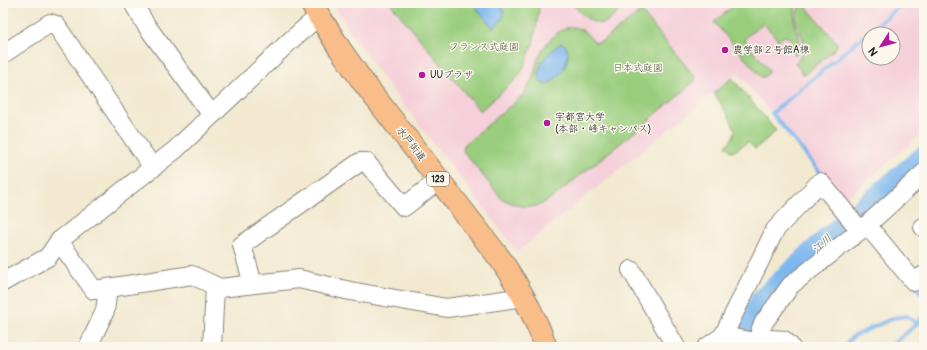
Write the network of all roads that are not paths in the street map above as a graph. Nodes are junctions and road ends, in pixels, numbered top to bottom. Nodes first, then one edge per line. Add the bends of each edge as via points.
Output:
1 (133, 3) edge
2 (315, 10) edge
3 (3, 54) edge
4 (212, 115) junction
5 (153, 168) junction
6 (924, 173) edge
7 (439, 180) junction
8 (863, 228) junction
9 (58, 241) junction
10 (631, 270) dead end
11 (924, 274) edge
12 (4, 279) edge
13 (253, 284) junction
14 (215, 286) junction
15 (108, 288) junction
16 (524, 297) junction
17 (723, 336) junction
18 (760, 345) edge
19 (88, 347) edge
20 (212, 347) edge
21 (546, 347) edge
22 (676, 347) edge
23 (707, 347) edge
24 (791, 347) edge

1 - 4 street via 146,25
2 - 4 street via 291,40
2 - 7 highway, 水戸街道 / 123 via 363,82
3 - 5 street via 50,23 56,25
4 - 5 street
5 - 9 street
6 - 8 street
7 - 13 street via 404,207 366,162 360,162 242,245
7 - 16 highway, 水戸街道 / 123 via 501,260
8 - 11 street via 914,282
8 - 17 street via 841,208 820,182 775,230
8 - 18 street via 791,285 764,322 760,331
9 - 12 street via 48,257
9 - 15 street via 94,290
10 - 22 street
13 - 14 street via 220,288
13 - 16 street via 299,279 447,308
14 - 15 street via 192,275
14 - 20 street
15 - 19 street via 105,311
16 - 21 highway, 水戸街道 / 123
17 - 18 street
17 - 23 street
18 - 24 street via 771,339 784,340

